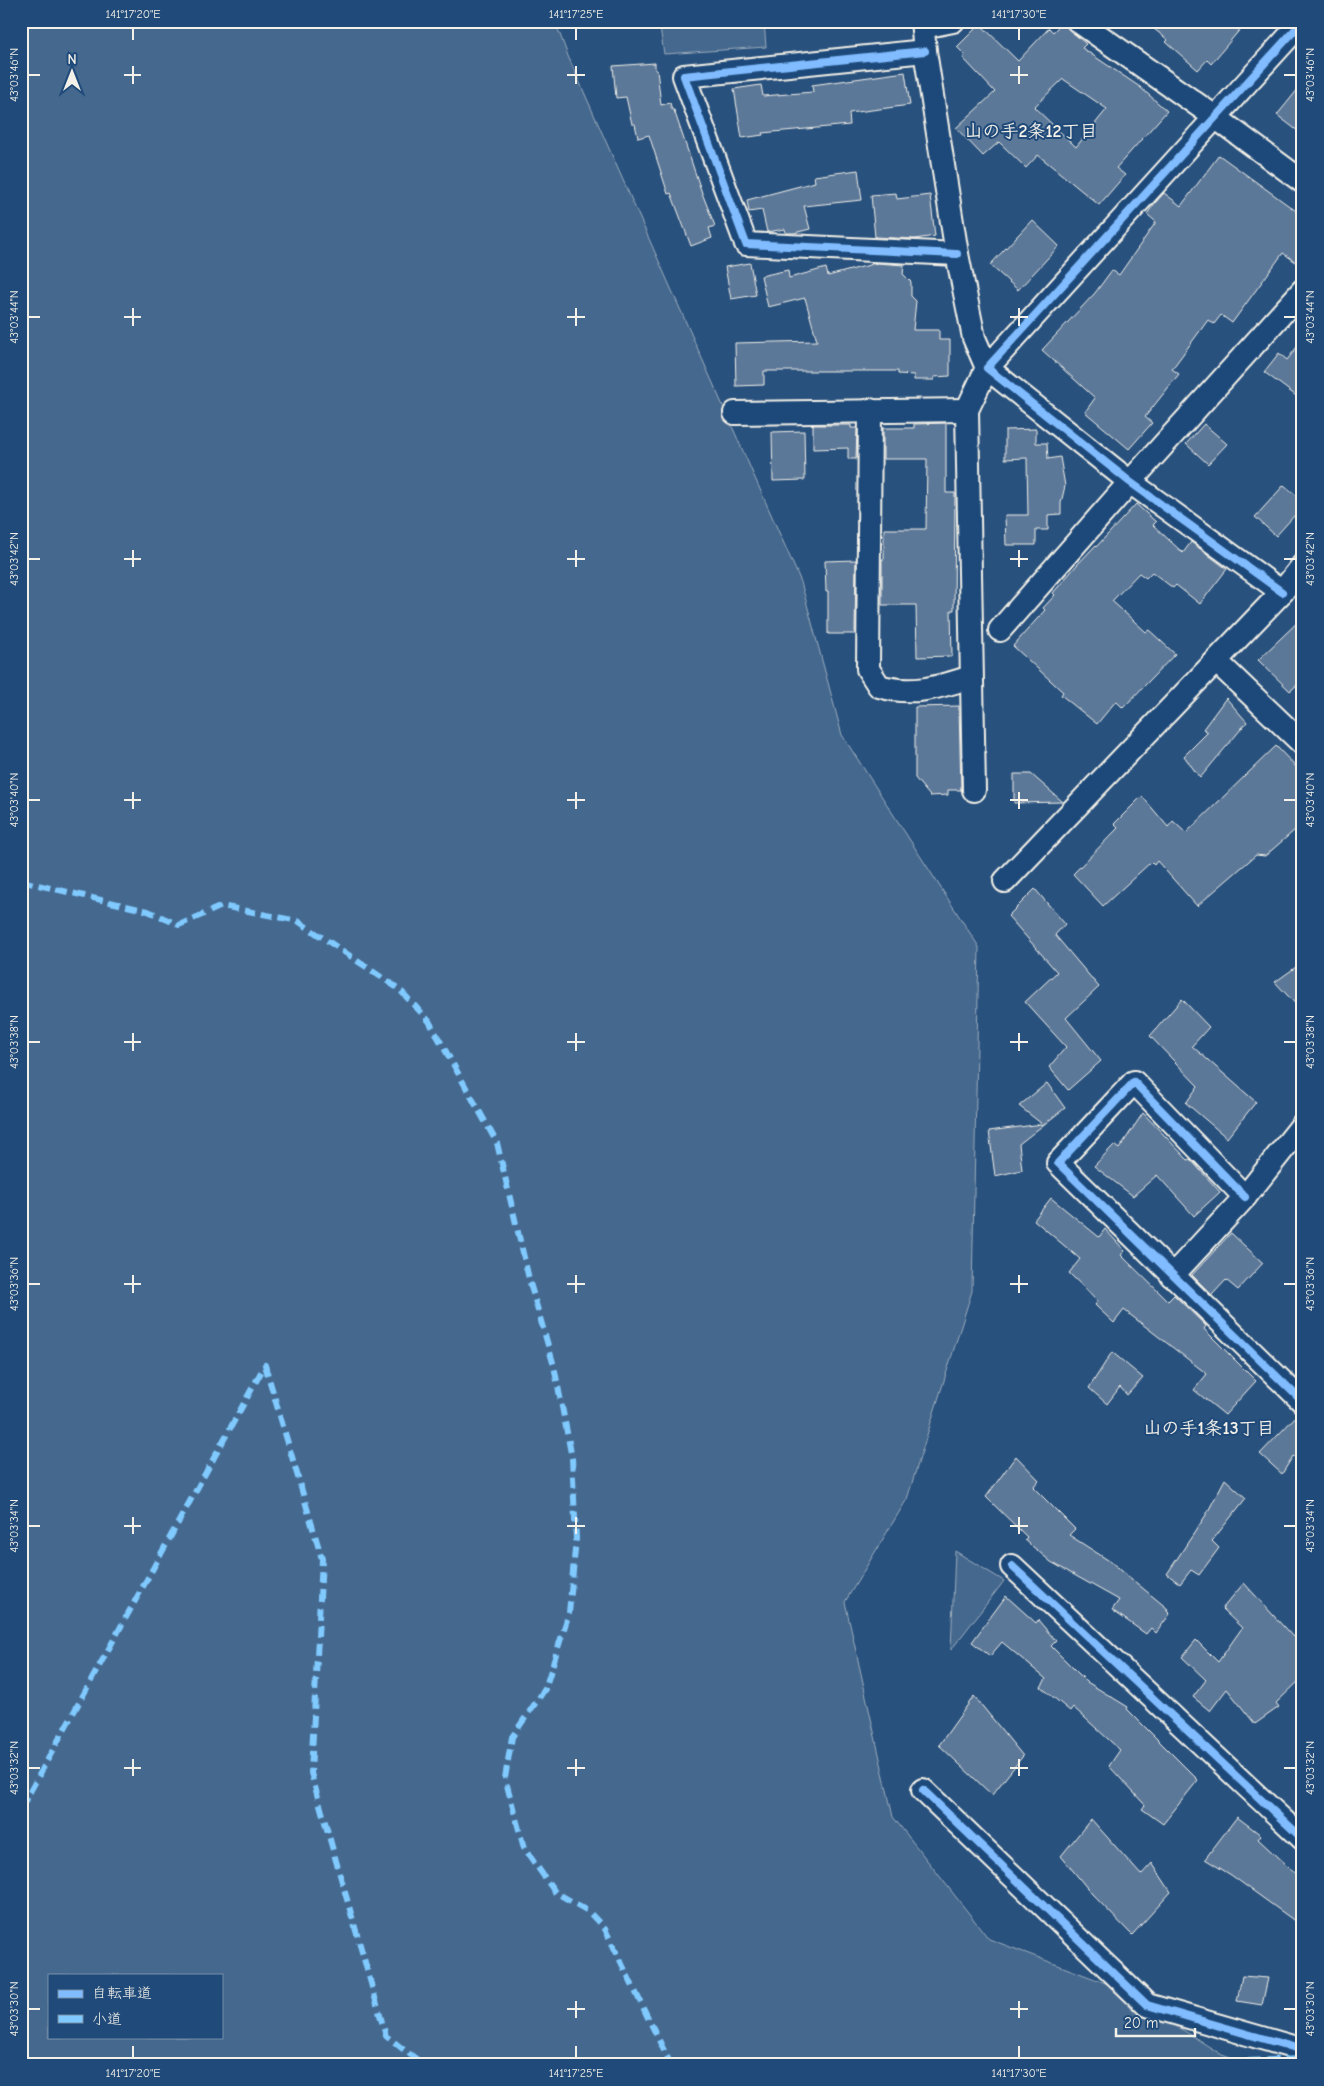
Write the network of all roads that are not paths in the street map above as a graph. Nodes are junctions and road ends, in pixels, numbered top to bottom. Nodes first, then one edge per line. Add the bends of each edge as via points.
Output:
1 (953, 21) edge
2 (1078, 21) edge
3 (1303, 21) edge
4 (923, 24) edge
5 (925, 51) junction
6 (1215, 117) junction
7 (1303, 182) edge
8 (957, 254) junction
9 (1303, 290) edge
10 (987, 368) junction
11 (870, 410) junction
12 (967, 410) junction
13 (735, 413) dead end
14 (1130, 482) junction
15 (1303, 565) edge
16 (1282, 592) junction
17 (1000, 630) dead end
18 (1216, 661) junction
19 (971, 677) junction
20 (1303, 744) edge
21 (974, 790) dead end
22 (1005, 881) dead end
23 (1303, 1124) edge
24 (1245, 1197) junction
25 (1172, 1276) junction
26 (1303, 1402) edge
27 (1012, 1566) dead end
28 (923, 1790) dead end
29 (1303, 1839) edge
30 (1303, 2050) edge

1 - 4 street
2 - 6 street
3 - 6 street
4 - 5 street
5 - 8 street
5 - 8 street via 684,76 746,244
6 - 7 street
6 - 10 street
8 - 10 street via 974,338
9 - 14 street
10 - 12 street
10 - 14 street
11 - 12 street
11 - 13 street
11 - 19 street via 868,668 879,686 897,692 934,689
12 - 19 street
14 - 16 street
14 - 17 street
15 - 16 street
16 - 18 street
18 - 20 street
18 - 22 street
19 - 21 street
23 - 24 street
24 - 25 street
24 - 25 street via 1134,1082 1058,1163
25 - 26 street
27 - 29 street
28 - 30 street via 1147,2005

